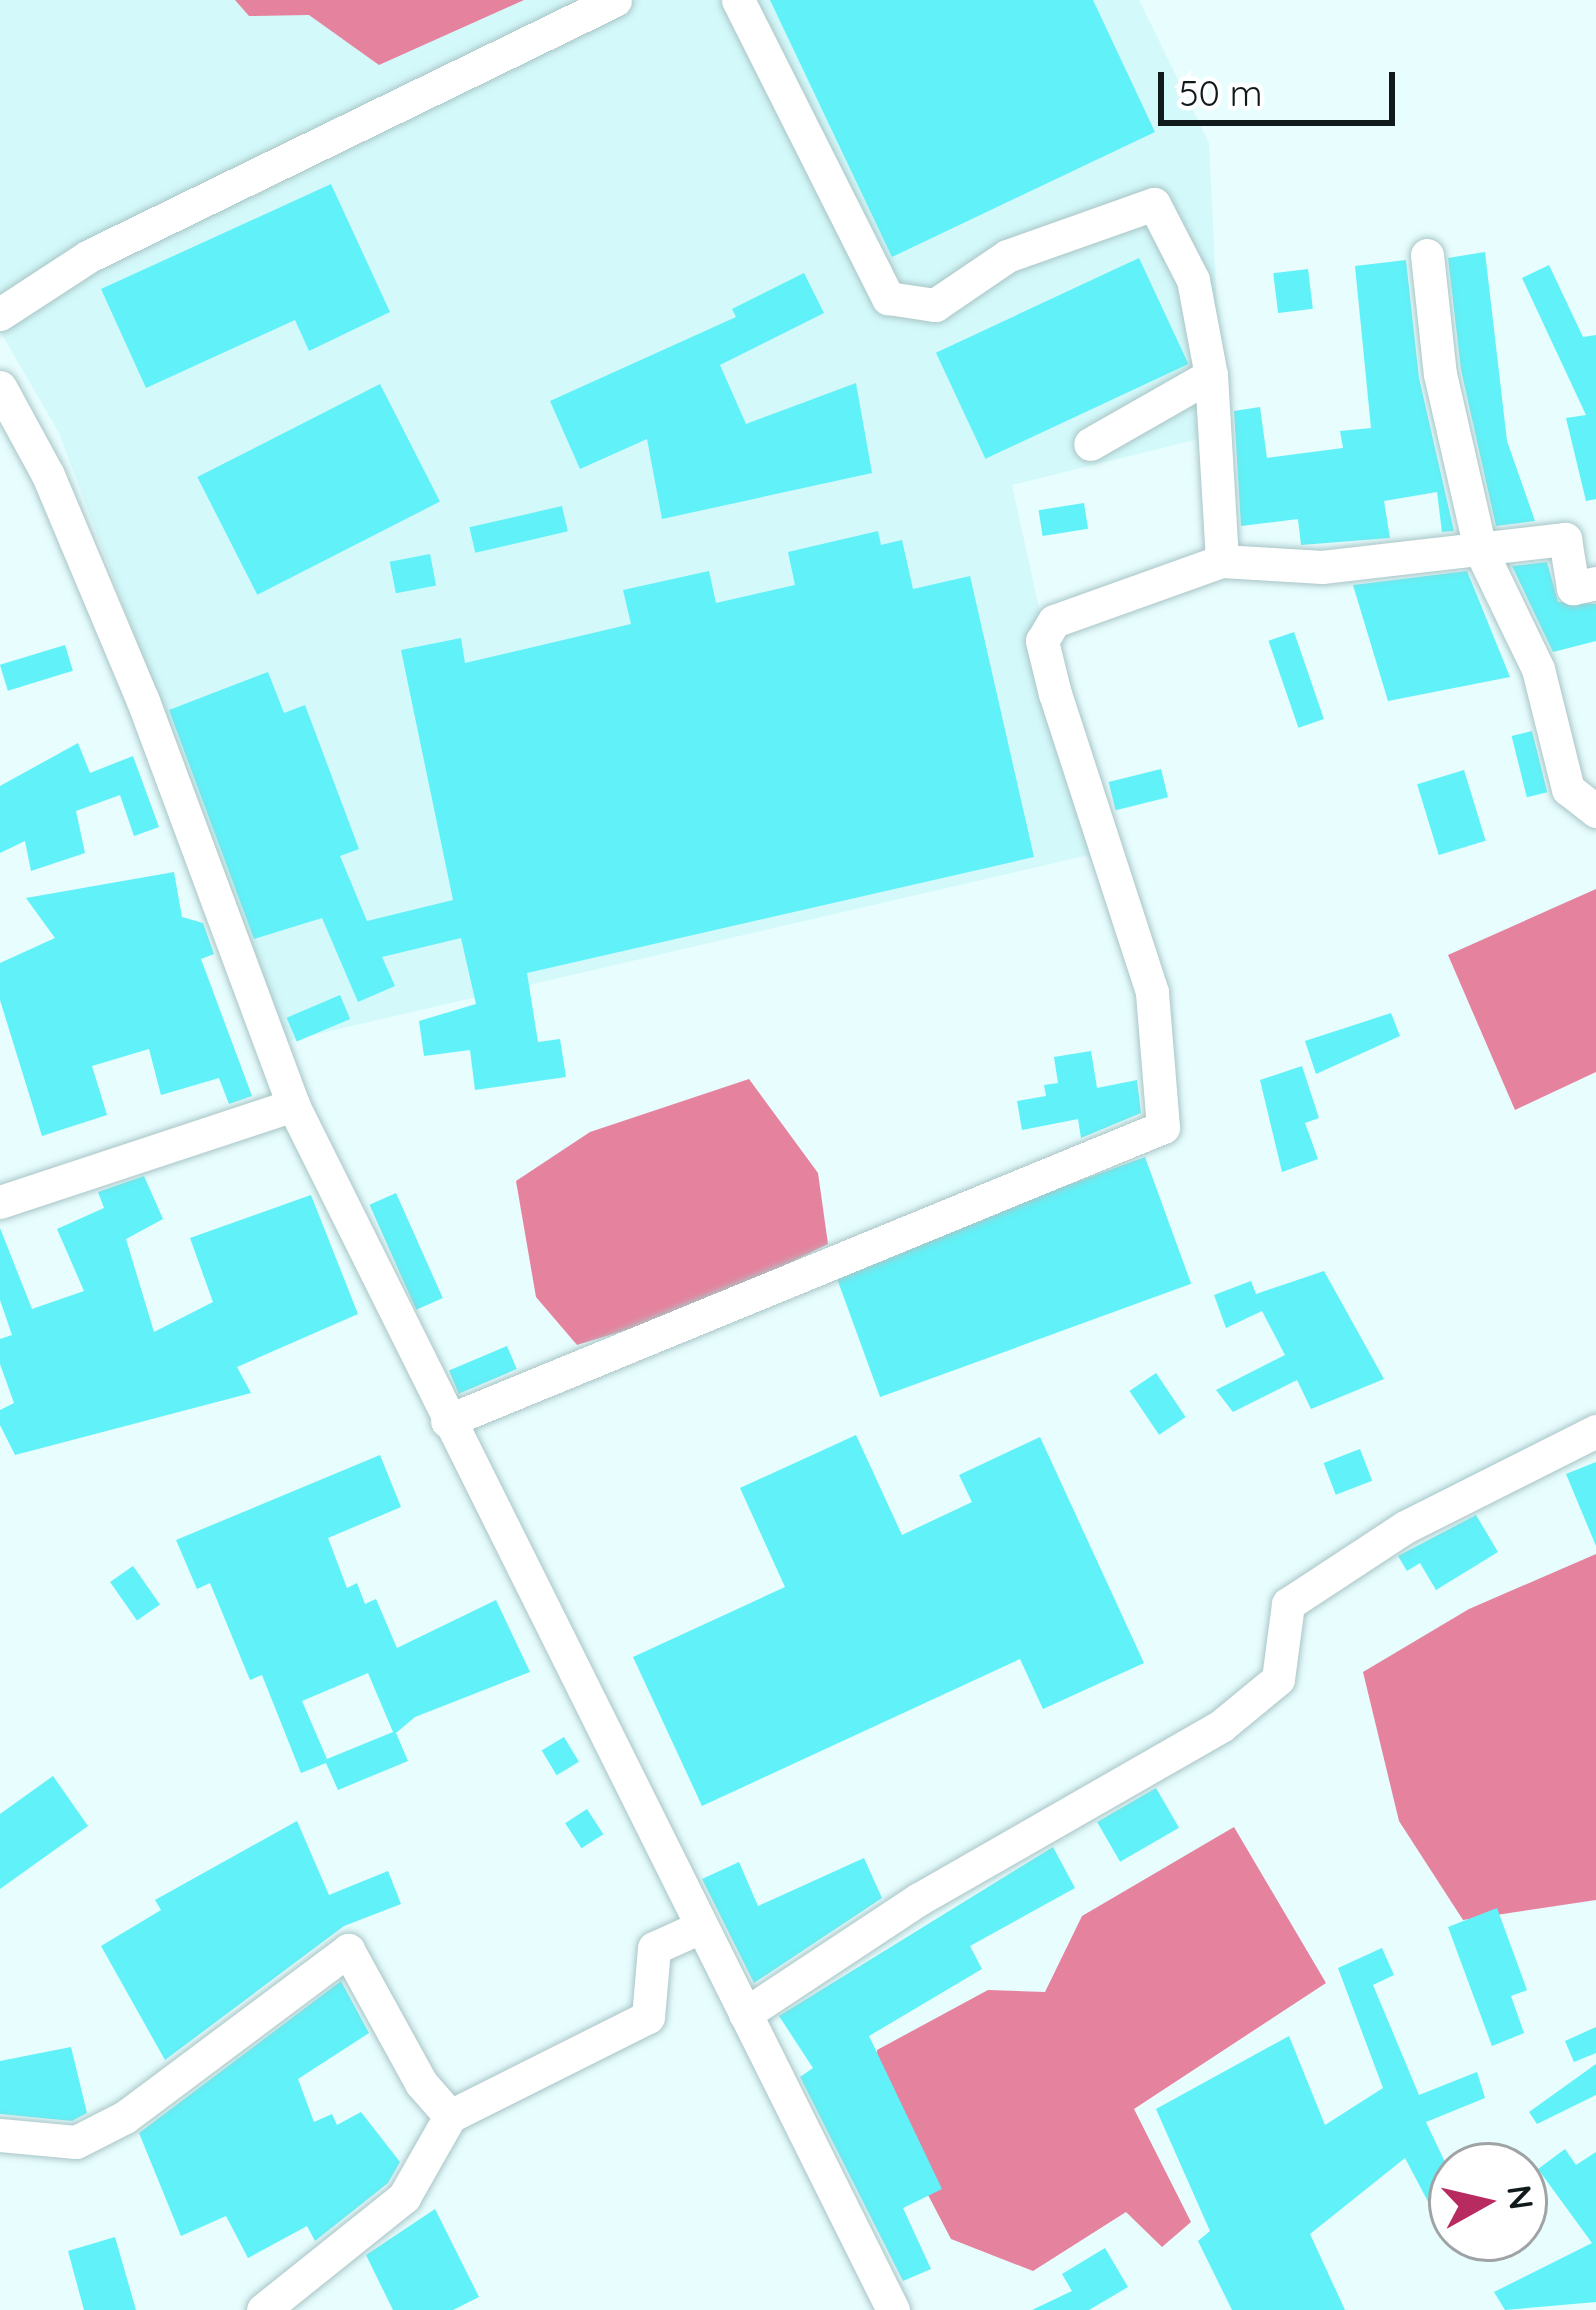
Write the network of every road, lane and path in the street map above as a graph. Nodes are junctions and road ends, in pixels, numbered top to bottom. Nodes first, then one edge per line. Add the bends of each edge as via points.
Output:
1 (615, 0) edge
2 (738, 0) edge
3 (1427, 255) dead end
4 (0, 314) edge
5 (1210, 375) junction
6 (0, 387) edge
7 (1090, 444) dead end
8 (1480, 549) junction
9 (1222, 561) junction
10 (1596, 583) edge
11 (1596, 811) edge
12 (293, 1105) junction
13 (0, 1202) edge
14 (447, 1421) junction
15 (1596, 1431) edge
16 (698, 1928) junction
17 (745, 2014) junction
18 (450, 2116) junction
19 (0, 2135) edge
20 (263, 2310) edge
21 (893, 2310) edge

1 - 4 street via 88,256
2 - 5 street via 888,298 935,305 1006,256 1154,204 1193,280
3 - 8 street via 1440,374
5 - 7 street
5 - 9 street
6 - 12 street via 48,475 143,701
8 - 9 street via 1322,567
8 - 10 street via 1565,538 1573,588
8 - 11 street via 1538,669 1568,789
9 - 14 street via 1089,605 1054,621 1042,641 1102,860 1152,992 1163,1127
12 - 13 street
12 - 14 street
14 - 16 street
15 - 17 street via 1406,1527 1288,1604 1278,1679 1221,1726 919,1899
16 - 17 street
16 - 18 street via 654,1948 648,2017
17 - 21 street
18 - 19 street via 421,2083 348,1951 124,2117 76,2142
18 - 20 street via 404,2197

